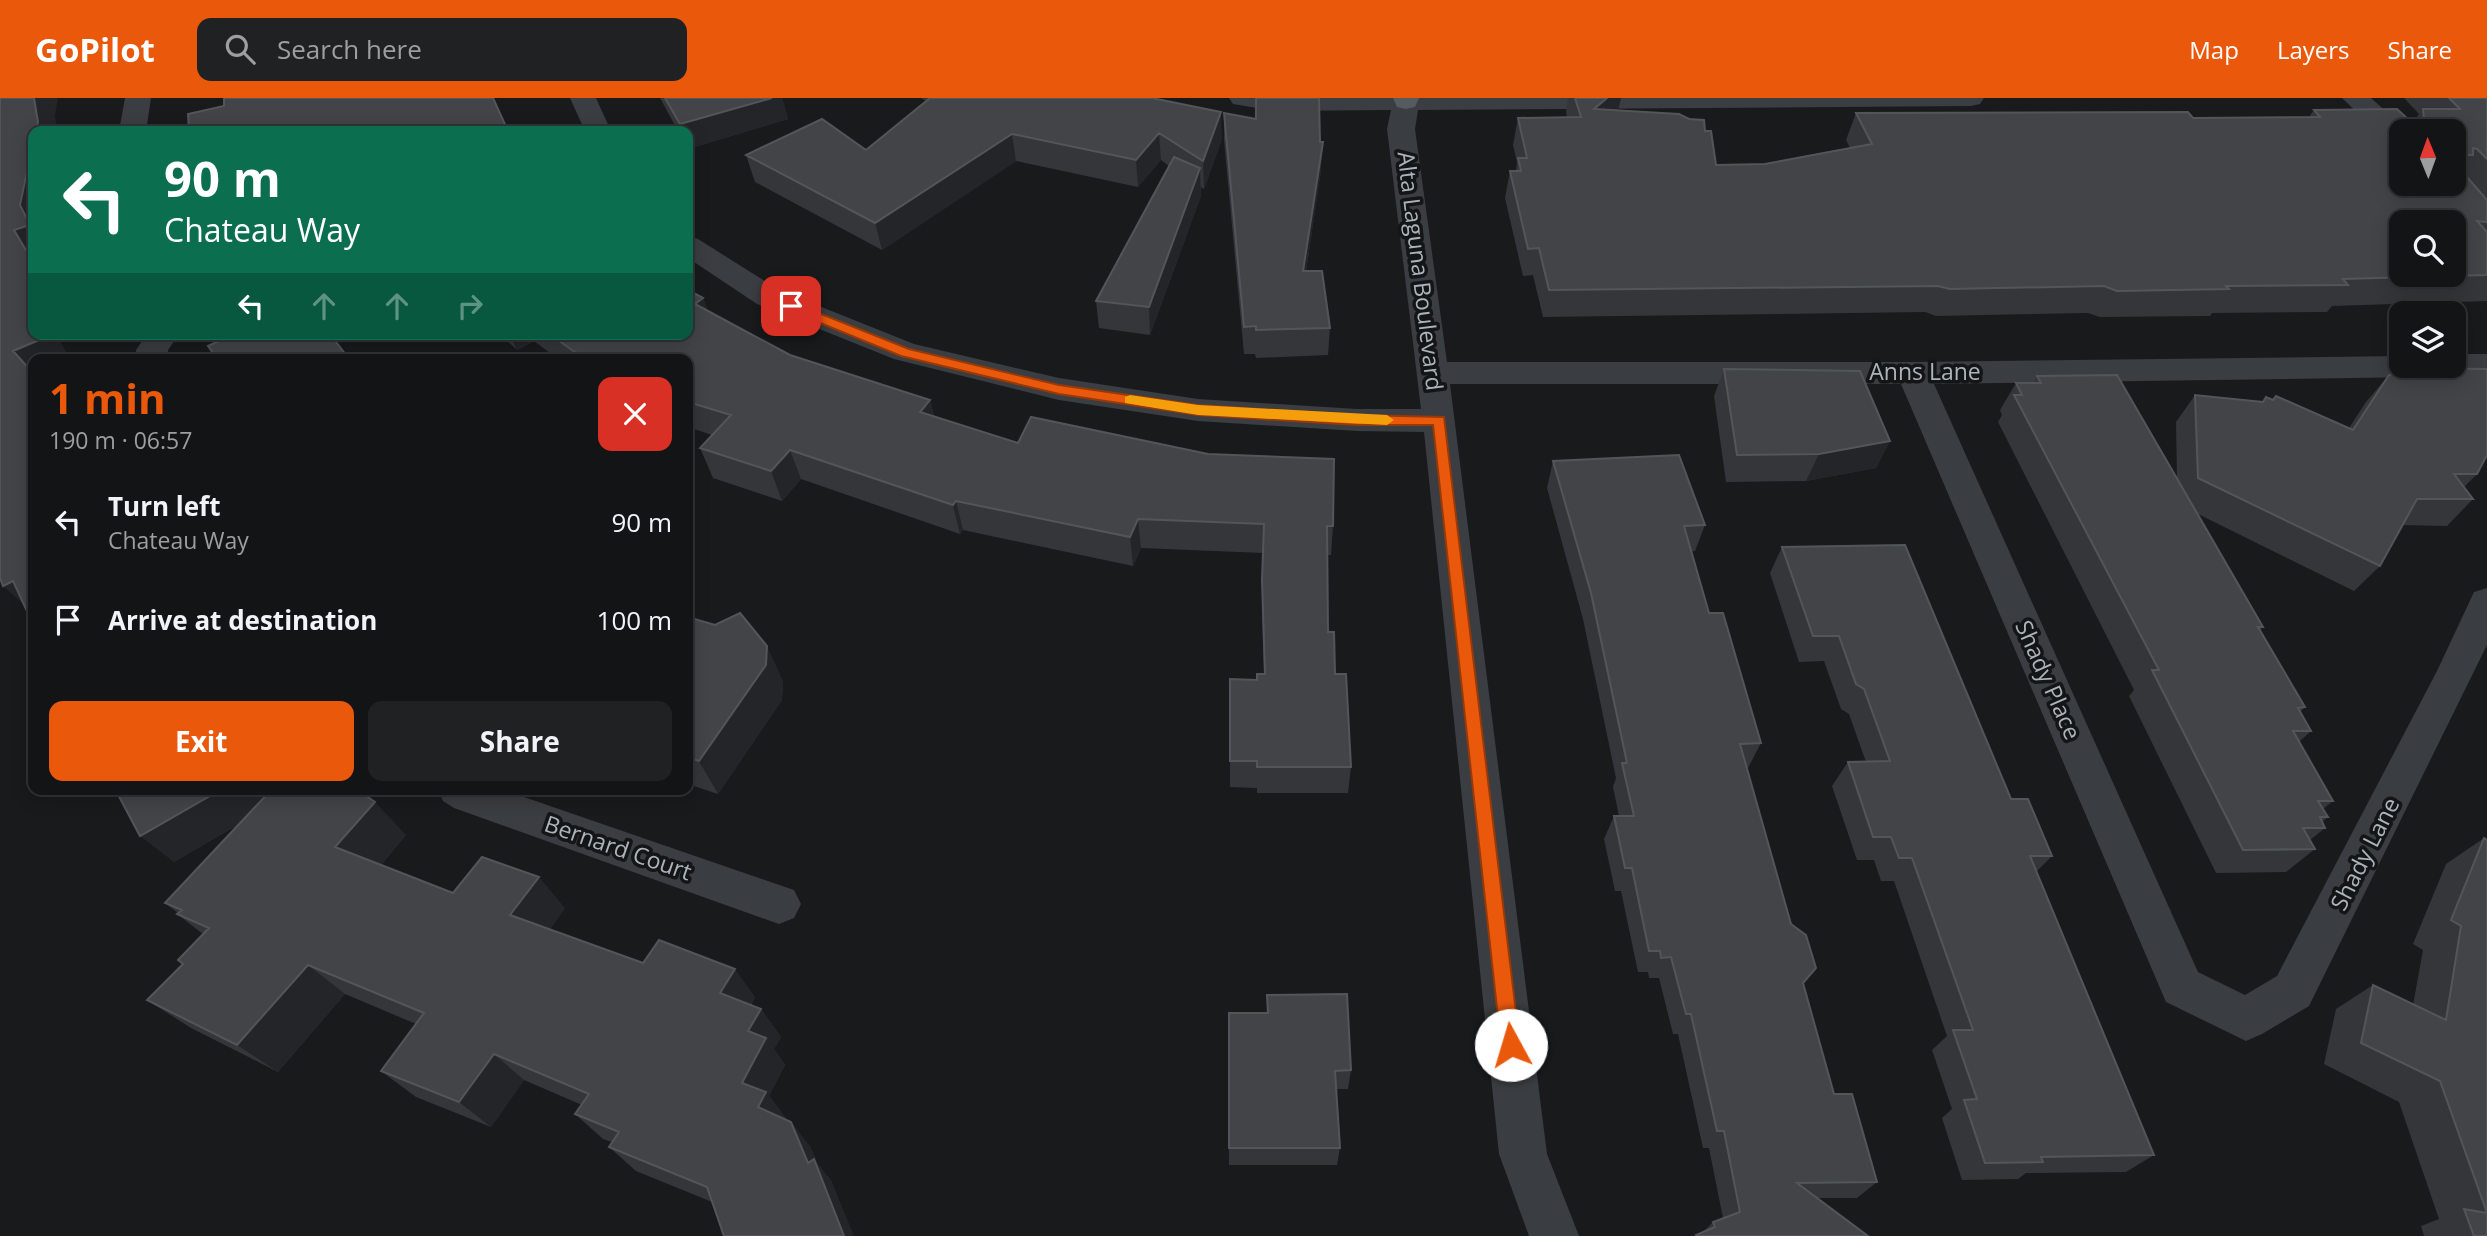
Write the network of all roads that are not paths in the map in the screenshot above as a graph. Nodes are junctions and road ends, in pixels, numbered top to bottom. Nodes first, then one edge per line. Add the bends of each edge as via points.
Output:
1 (138, 98) edge
2 (583, 98) edge
3 (1242, 98) edge
4 (1971, 98) edge
5 (2355, 98) edge
6 (1406, 100) edge
7 (134, 126) edge
8 (595, 126) edge
9 (2389, 128) edge
10 (693, 248) edge
11 (2466, 365) edge
12 (2487, 365) edge
13 (2389, 366) edge
14 (1432, 373) junction
15 (1913, 373) junction
16 (1439, 421) junction
17 (2487, 602) edge
18 (467, 795) edge
19 (779, 904) dead end
20 (2182, 987) joint
21 (1554, 1236) edge

1 - 7 street
2 - 8 street
3 - 6 street via 1275,103
4 - 6 street
5 - 9 street
6 - 14 street, Alta Laguna Boulevard via 1401,129
10 - 16 street via 768,297 905,352 1059,390 1198,410
11 - 12 street
13 - 15 street, Anns Lane
14 - 15 street, Anns Lane
14 - 16 street, Alta Laguna Boulevard
15 - 20 street, Shady Place
16 - 21 street, Alta Laguna Boulevard via 1523,1154
17 - 20 street, Shady Lane via 2293,991 2246,1019
18 - 19 street, Bernard Court

